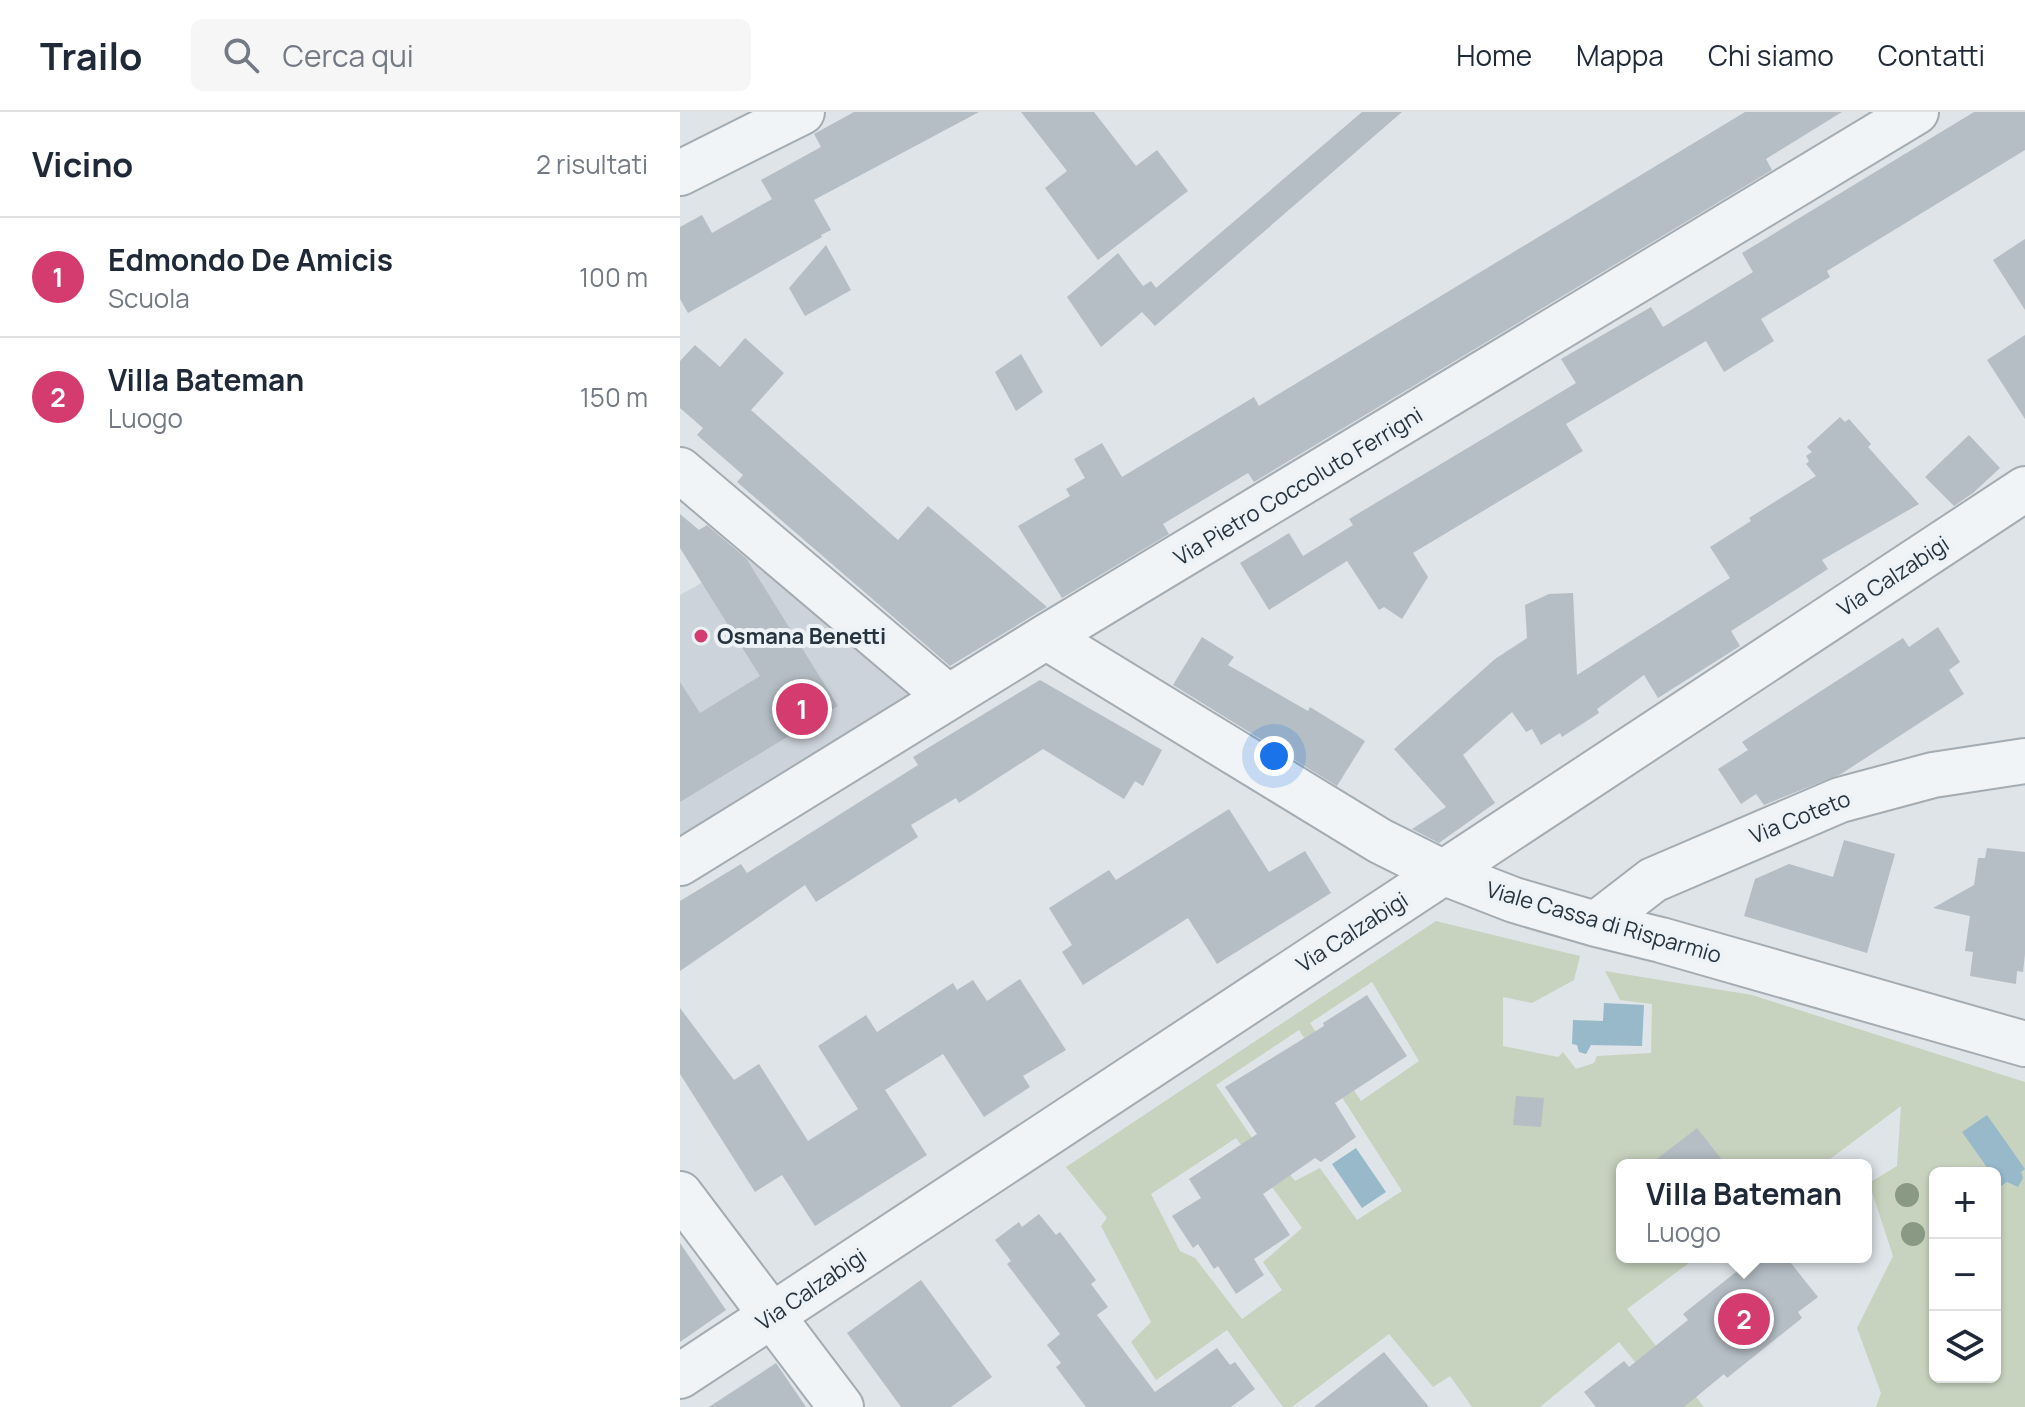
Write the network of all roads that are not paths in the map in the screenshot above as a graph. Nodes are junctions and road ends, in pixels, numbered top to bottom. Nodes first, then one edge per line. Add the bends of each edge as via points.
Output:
1 (802, 112) edge
2 (1916, 112) edge
3 (680, 173) edge
4 (680, 470) edge
5 (2025, 489) edge
6 (1046, 637) junction
7 (948, 697) junction
8 (2025, 761) edge
9 (680, 863) edge
10 (1442, 872) junction
11 (1596, 924) junction
12 (2025, 1044) edge
13 (680, 1194) edge
14 (773, 1315) junction
15 (680, 1376) edge
16 (841, 1407) edge

1 - 3 street
2 - 6 street, Via Pietro Coccoluto Ferrigni via 1798,171 1254,499
4 - 7 street
5 - 10 street, Via Calzabigi
6 - 7 street, Via Pietro Coccoluto Ferrigni
6 - 10 street, Viale Cassa di Risparmio via 1380,841
7 - 9 street, Via Pietro Coccoluto Ferrigni
8 - 11 street, Via Coteto via 1933,775 1840,800 1653,880
10 - 11 street, Viale Cassa di Risparmio
10 - 14 street, Via Calzabigi
11 - 12 street, Viale Cassa di Risparmio
13 - 14 street
14 - 15 street, Via Calzabigi
14 - 16 street

